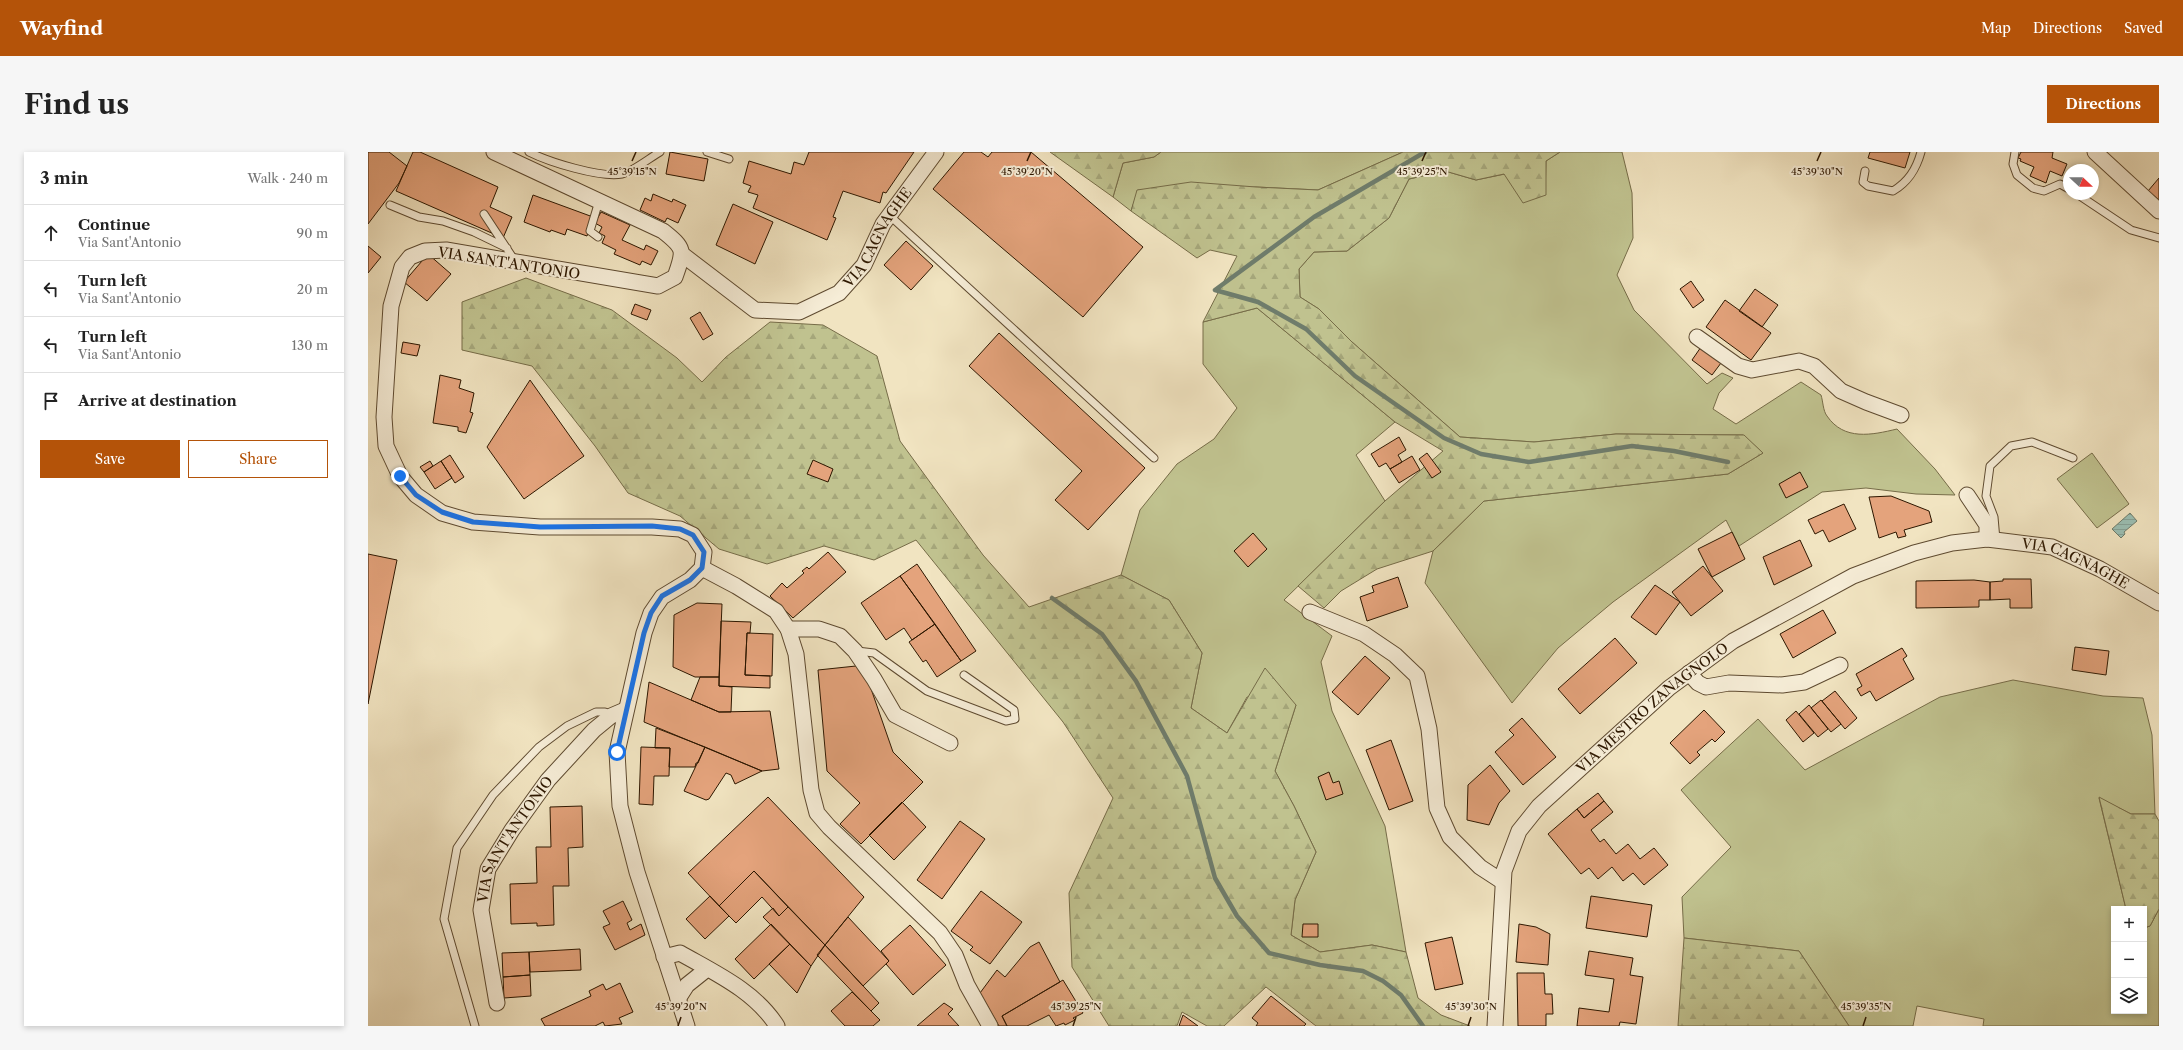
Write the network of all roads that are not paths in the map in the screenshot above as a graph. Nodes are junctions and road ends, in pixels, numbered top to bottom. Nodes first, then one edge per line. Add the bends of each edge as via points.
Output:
1 (494, 152) edge
2 (529, 152) edge
3 (660, 152) edge
4 (707, 152) edge
5 (936, 152) edge
6 (1921, 152) edge
7 (2015, 152) edge
8 (2095, 152) edge
9 (729, 159) dead end
10 (1865, 171) dead end
11 (2063, 186) edge
12 (2085, 200) edge
13 (599, 201) junction
14 (390, 205) dead end
15 (2159, 211) edge
16 (484, 214) dead end
17 (889, 215) junction
18 (598, 237) dead end
19 (2159, 238) edge
20 (507, 248) junction
21 (682, 255) junction
22 (515, 261) junction
23 (1697, 337) dead end
24 (1900, 414) dead end
25 (1154, 458) dead end
26 (2073, 458) dead end
27 (1967, 495) dead end
28 (1991, 539) junction
29 (702, 568) junction
30 (2159, 603) edge
31 (1310, 612) dead end
32 (788, 629) junction
33 (855, 651) junction
34 (1840, 665) dead end
35 (1689, 673) junction
36 (964, 675) dead end
37 (625, 710) junction
38 (611, 716) junction
39 (950, 743) dead end
40 (1503, 882) junction
41 (664, 957) junction
42 (707, 969) junction
43 (678, 998) junction
44 (497, 1003) dead end
45 (475, 1026) edge
46 (687, 1026) edge
47 (777, 1026) edge
48 (990, 1026) edge
49 (1495, 1026) edge

1 - 13 street
2 - 3 lane via 589,172 623,174
4 - 9 lane
5 - 17 street, VIA CAGNAGHE
6 - 10 lane via 1906,184 1893,192 1868,186 1863,182
7 - 11 lane via 2013,164 2017,175 2033,188 2044,191 2060,184
8 - 15 street
12 - 19 lane via 2131,230
13 - 18 lane via 590,231
13 - 21 street via 663,231 678,242
14 - 20 lane via 419,217 443,221 474,232
16 - 20 lane
17 - 21 street, VIA CAGNAGHE via 864,265 839,293 799,312 755,310
17 - 25 lane
20 - 22 lane
21 - 22 street, VIA SANT'ANTONIO via 675,277 658,286
22 - 29 street, VIA SANT'ANTONIO via 446,250 425,250 410,257 402,267 391,306 384,417 386,446 400,476 416,495 442,512 473,522 540,527 652,526 680,529 693,535 704,552
23 - 24 street via 1738,366 1752,370 1798,361 1814,366 1841,391
26 - 28 lane via 2032,442 2011,446 1990,466 1986,496 1994,517
27 - 28 street via 1987,525
28 - 30 street, VIA CAGNAGHE via 2052,547 2100,569
28 - 35 street, VIA MESTRO ZANAGNOLO via 1952,543 1852,576 1733,641
29 - 32 street via 776,611
29 - 37 street via 690,580 662,596 651,613
31 - 40 street via 1364,634 1395,655 1417,676 1429,728 1437,808 1450,837 1480,867
32 - 33 street via 818,629 840,636
32 - 48 street via 796,654 811,790 817,813 940,933 955,955 967,985
33 - 36 lane via 874,653 927,691 1006,721 1015,719 1014,710
33 - 39 street via 895,715
34 - 35 street via 1804,682 1782,685 1729,683 1706,687
35 - 40 street, VIA MESTRO ZANAGNOLO via 1669,688 1539,806 1519,831 1504,871
37 - 38 street, VIA SANT'ANTONIO
37 - 41 street via 617,752 620,806 637,872
38 - 44 street, VIA SANT'ANTONIO via 594,730 548,780 488,869 481,910
38 - 45 lane via 605,712 596,712 567,726 538,747 493,795 457,848 444,919
40 - 49 street, VIA MESTRO ZANAGNOLO
41 - 42 street via 680,953
41 - 43 street
42 - 43 street via 687,985
42 - 47 street via 743,990 770,1014
43 - 46 street

